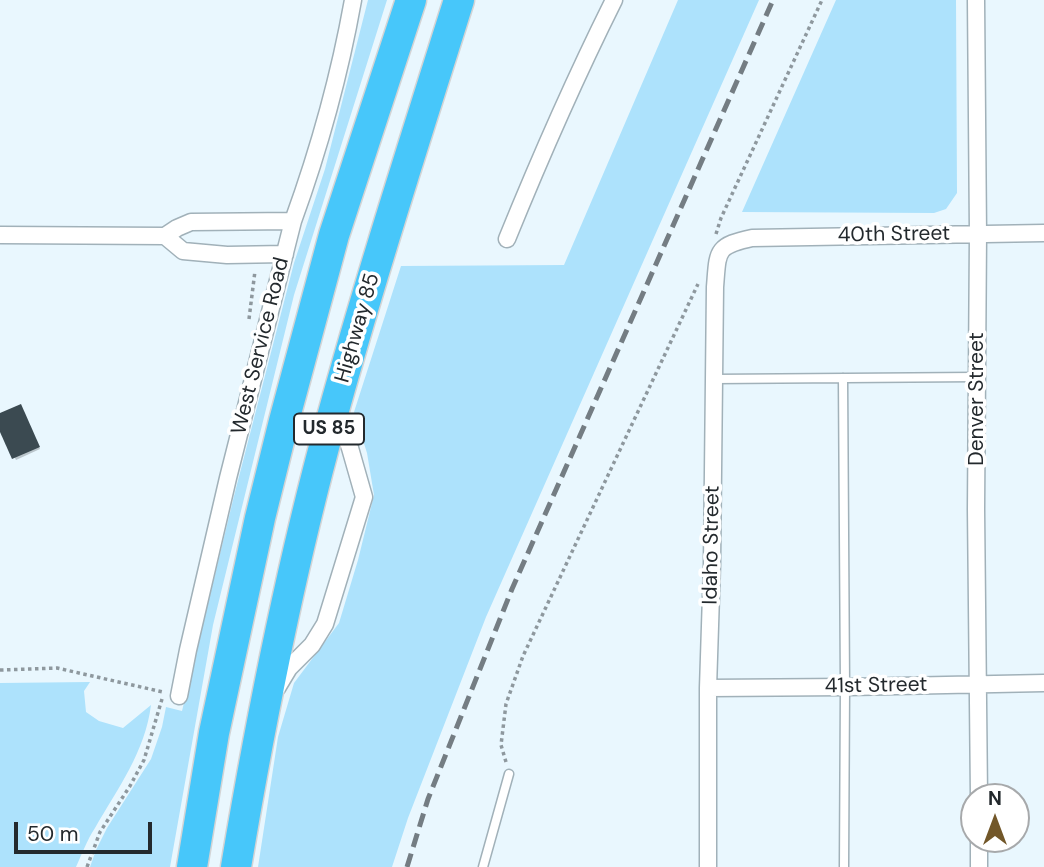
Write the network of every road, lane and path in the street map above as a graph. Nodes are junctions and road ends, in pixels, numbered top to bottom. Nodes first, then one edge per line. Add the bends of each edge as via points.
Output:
1 (353, 0) edge
2 (411, 0) edge
3 (460, 0) edge
4 (614, 0) edge
5 (822, 0) edge
6 (976, 0) edge
7 (293, 221) junction
8 (1044, 233) edge
9 (978, 234) junction
10 (0, 235) edge
11 (165, 236) junction
12 (507, 239) dead end
13 (744, 239) joint
14 (713, 241) dead end
15 (285, 254) junction
16 (257, 255) junction
17 (701, 277) dead end
18 (247, 327) dead end
19 (977, 377) junction
20 (714, 379) junction
21 (843, 379) junction
22 (335, 407) junction
23 (0, 670) edge
24 (1044, 683) edge
25 (979, 684) junction
26 (845, 687) junction
27 (708, 688) junction
28 (172, 694) junction
29 (266, 704) junction
30 (509, 774) joint
31 (979, 783) edge
32 (87, 867) edge
33 (192, 867) edge
34 (236, 867) edge
35 (483, 867) edge
36 (708, 867) edge
37 (844, 867) edge

1 - 7 street, West Service Road
2 - 33 highway, US 85 via 334,234 284,421 217,720
3 - 22 highway, Highway 85 / US 85 via 382,242
4 - 12 street
5 - 14 path
6 - 9 street, Denver Street
7 - 11 street via 191,222
7 - 15 street, West Service Road
8 - 9 street, 40th Street
9 - 13 street, 40th Street
9 - 19 street, Denver Street
10 - 11 street
11 - 16 street via 183,251
13 - 20 street, Idaho Street via 723,248 717,257
15 - 16 street
15 - 28 street, West Service Road via 188,650
16 - 18 path
17 - 30 path via 523,656 506,704 501,745
19 - 21 lane
19 - 25 street, Denver Street
20 - 21 lane
20 - 27 street, Idaho Street
21 - 26 lane
22 - 29 highway, Highway 85 / US 85
22 - 29 street via 364,496 326,624
23 - 28 path via 57,668
24 - 25 street, 41st Street
25 - 26 street, 41st Street
25 - 31 street, Denver Street
26 - 27 street, 41st Street
26 - 37 lane
27 - 36 street, Idaho Street
28 - 32 path via 144,760 100,832
29 - 34 highway, Highway 85 / US 85
30 - 35 lane

